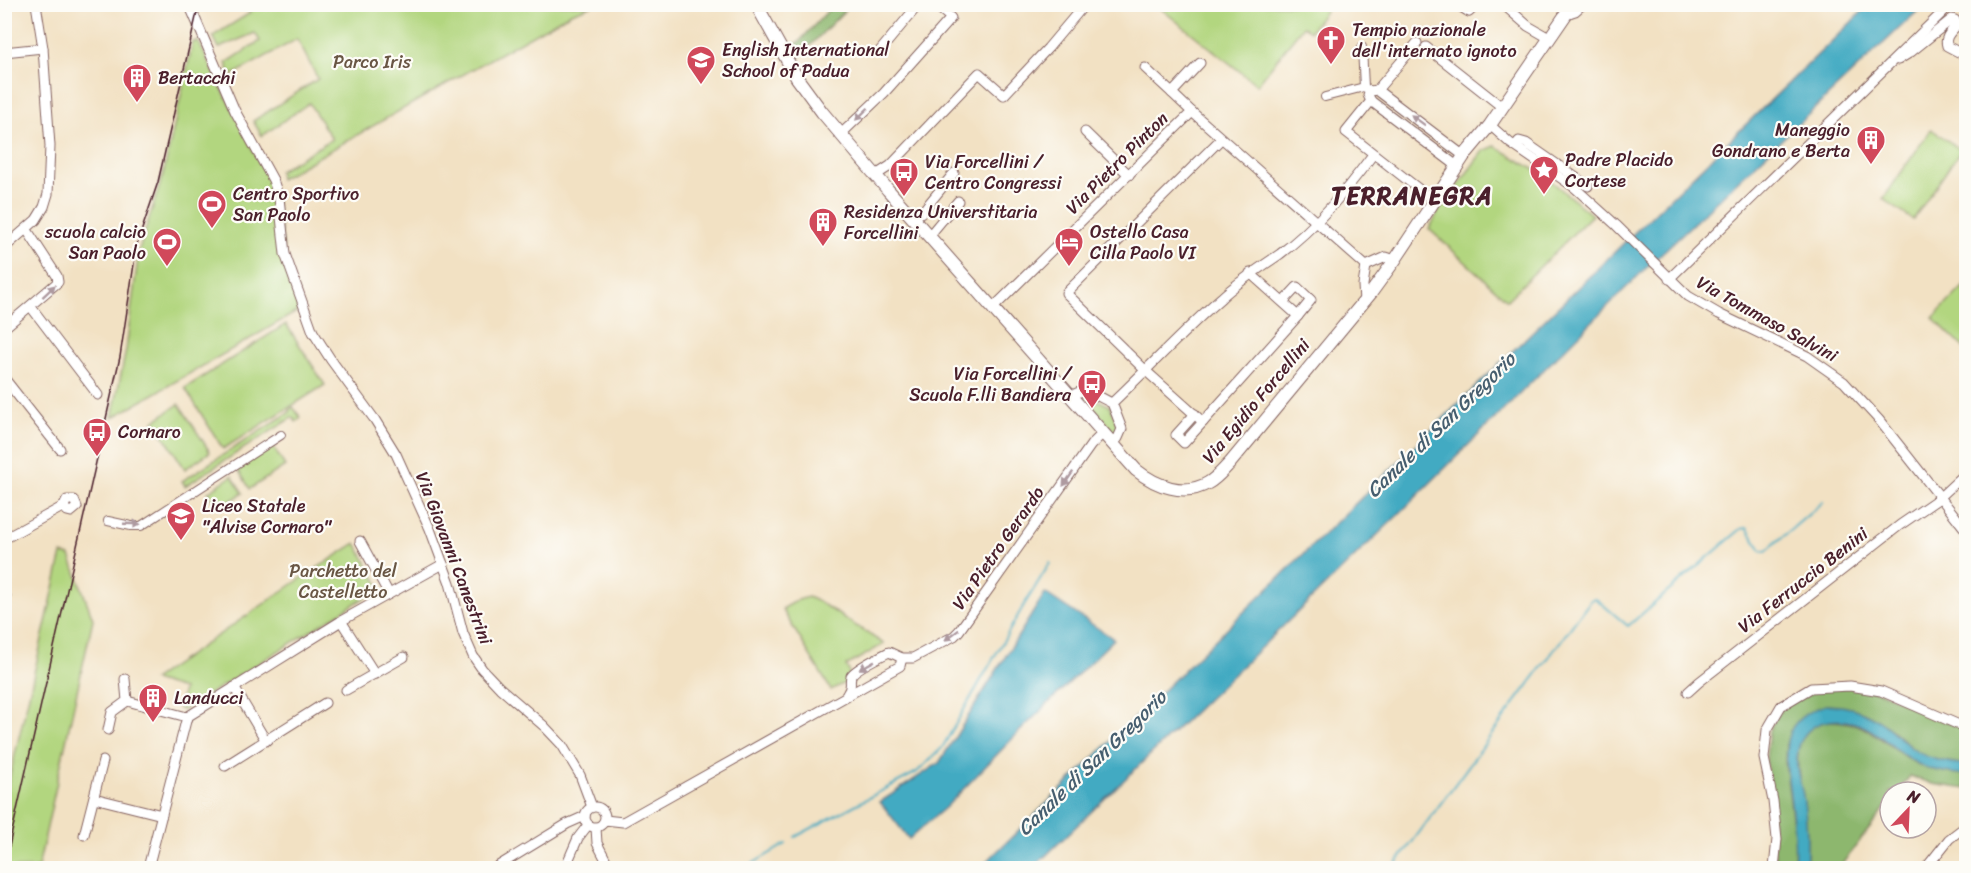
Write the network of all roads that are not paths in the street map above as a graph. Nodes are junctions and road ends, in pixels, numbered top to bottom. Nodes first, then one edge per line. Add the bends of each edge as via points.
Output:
1 (36, 4) edge
2 (189, 4) edge
3 (756, 4) edge
4 (919, 4) edge
5 (934, 4) edge
6 (1085, 4) edge
7 (1456, 4) edge
8 (1477, 4) edge
9 (1503, 4) edge
10 (1583, 4) edge
11 (1951, 4) edge
12 (1570, 9) edge
13 (1549, 38) junction
14 (1417, 43) dead end
15 (1362, 47) dead end
16 (1426, 47) dead end
17 (43, 48) junction
18 (4, 52) edge
19 (879, 52) dead end
20 (1966, 56) edge
21 (1892, 62) junction
22 (1200, 63) dead end
23 (1145, 68) dead end
24 (1371, 92) junction
25 (1172, 93) junction
26 (1325, 98) dead end
27 (1502, 107) junction
28 (1192, 112) junction
29 (1490, 125) junction
30 (1085, 132) dead end
31 (841, 134) junction
32 (1221, 139) junction
33 (1515, 146) junction
34 (1372, 156) junction
35 (1461, 161) junction
36 (954, 173) dead end
37 (876, 175) junction
38 (1129, 175) junction
39 (1588, 186) dead end
40 (958, 201) dead end
41 (1434, 201) junction
42 (913, 218) junction
43 (1316, 223) junction
44 (27, 230) junction
45 (929, 236) junction
46 (4, 248) edge
47 (1395, 260) junction
48 (1366, 266) junction
49 (1250, 273) junction
50 (1667, 277) junction
51 (1283, 302) junction
52 (1364, 302) junction
53 (31, 307) junction
54 (993, 308) junction
55 (1298, 316) junction
56 (4, 328) edge
57 (1146, 371) junction
58 (4, 378) edge
59 (1072, 396) junction
60 (100, 397) dead end
61 (1112, 404) junction
62 (1195, 414) junction
63 (1203, 422) junction
64 (1104, 433) junction
65 (281, 435) dead end
66 (1113, 444) junction
67 (60, 448) dead end
68 (1966, 473) edge
69 (1941, 497) junction
70 (64, 506) dead end
71 (108, 521) dead end
72 (1966, 530) edge
73 (4, 539) edge
74 (360, 541) dead end
75 (443, 564) junction
76 (389, 594) junction
77 (341, 621) junction
78 (404, 657) dead end
79 (906, 658) junction
80 (375, 674) junction
81 (125, 679) dead end
82 (234, 687) junction
83 (346, 690) dead end
84 (853, 690) junction
85 (1688, 692) dead end
86 (126, 701) junction
87 (325, 703) dead end
88 (187, 717) junction
89 (1966, 728) edge
90 (108, 730) dead end
91 (266, 741) junction
92 (103, 761) dead end
93 (225, 766) dead end
94 (94, 798) junction
95 (592, 807) junction
96 (162, 814) junction
97 (605, 820) junction
98 (590, 823) junction
99 (1966, 826) edge
100 (84, 835) dead end
101 (147, 868) edge
102 (495, 868) edge
103 (565, 868) edge
104 (610, 868) edge
105 (1774, 868) edge
106 (1926, 868) edge

1 - 17 street
2 - 75 street, Via Giovanni Canestrini via 235,111 273,180 279,198 285,254 313,332 390,443
3 - 31 street, Via Egidio Forcellini via 797,78
4 - 19 street
5 -> 31 street via 951,18
6 - 37 street via 1004,95 979,73 890,166
7 - 8 street via 1469,12
9 - 13 street
10 - 12 street via 1575,11
11 - 21 street
12 - 13 street, Via Egidio Forcellini
13 - 27 street, Via Egidio Forcellini
14 - 24 street
15 - 24 street
16 - 27 street
17 - 18 street
17 - 44 street via 49,183 44,207
20 - 21 street via 1947,46 1947,36 1957,25 1952,19 1902,59
21 - 50 street
22 - 25 street, Via Pietro Pinton
23 - 25 street, Via Pietro Pinton
24 - 26 street
24 - 34 street via 1346,132
24 - 35 street
25 - 28 street, Via Pietro Pinton
27 - 29 street, Via Egidio Forcellini
28 - 32 street
28 - 38 street, Via Pietro Pinton
29 - 33 street
29 - 35 street, Via Egidio Forcellini
30 - 38 street
31 - 37 street, Via Egidio Forcellini
32 - 43 street
32 - 57 street via 1066,293
33 - 39 street via 1519,141 1526,143
33 - 50 street, Via Tommaso Salvini via 1574,187
34 - 41 street
34 - 43 street
35 - 41 street, Via Egidio Forcellini
36 - 42 street
37 - 42 street, Via Egidio Forcellini
38 - 54 street, Via Pietro Pinton
40 - 45 street
41 - 47 street, Via Egidio Forcellini
42 - 45 street, Via Egidio Forcellini
43 - 48 street
43 - 49 street
44 - 46 street
53 -> 44 street via 56,286 58,279
45 - 54 street, Via Egidio Forcellini
47 - 48 street via 1386,257
47 - 52 street, Via Egidio Forcellini
48 - 52 street
49 - 51 street
49 - 57 street
50 - 69 street, Via Tommaso Salvini via 1704,306 1828,369 1865,404
51 - 55 street
51 - 55 street via 1297,287 1311,300
52 - 66 street, Via Egidio Forcellini via 1230,463 1208,483 1182,489 1164,487 1136,470
53 - 56 street
53 - 60 street
54 - 59 street, Via Egidio Forcellini
55 - 63 street
57 - 61 street
57 - 62 street
58 - 67 street
59 - 61 street via 1086,391
59 - 64 street, Via Egidio Forcellini
61 - 66 street via 1122,429
62 - 63 street
62 - 63 street via 1176,435 1184,443
64 - 66 street, Via Egidio Forcellini
64 -> 79 street, Via Pietro Gerardo via 1091,445 959,631
71 -> 65 street via 141,526
68 - 69 street, Via Ferruccio Benini
69 - 72 street, Via Tommaso Salvini
69 - 85 street, Via Ferruccio Benini
70 - 73 street
74 - 76 street
75 - 76 street
75 - 95 street, Via Giovanni Canestrini via 473,656 562,745 580,775
76 - 77 street
77 - 80 street
77 - 82 street
78 - 80 street
79 - 84 street, Via Pietro Gerardo via 900,666
79 -> 84 street, Via Pietro Gerardo via 889,652 855,671 851,676
80 - 83 street
81 - 86 street
82 - 88 street
82 - 91 street
84 - 97 street, Via Pietro Gerardo via 623,822
86 - 88 street
86 - 90 street via 112,712
87 - 91 street
88 - 96 street
89 - 105 street via 1881,691 1850,686 1811,688 1781,706 1767,730 1764,758 1777,839
91 - 93 street
92 - 94 street
94 - 96 street
94 - 100 street
95 - 97 street, Via Giovanni Canestrini via 604,811
95 - 98 street via 587,811
96 - 101 street
97 - 98 street via 602,825
98 - 102 street via 567,824
98 - 103 street via 578,838
98 - 104 street
99 - 106 street via 1949,839

